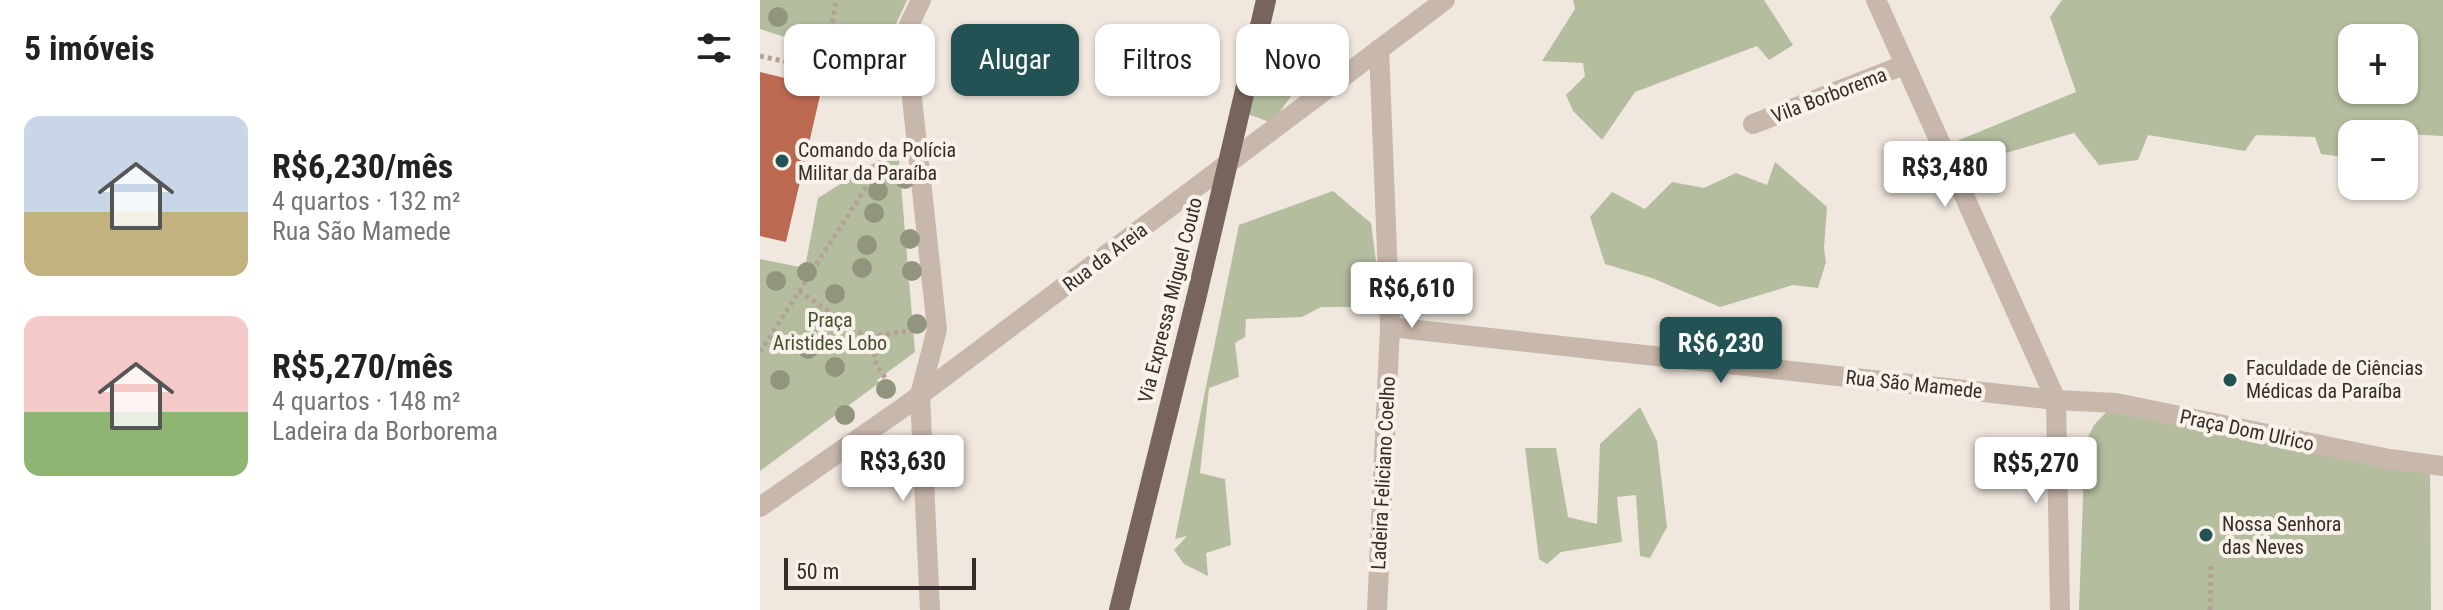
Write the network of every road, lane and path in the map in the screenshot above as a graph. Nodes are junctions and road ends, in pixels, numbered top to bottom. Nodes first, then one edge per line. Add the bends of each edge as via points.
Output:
1 (836, 0) edge
2 (921, 0) edge
3 (1266, 0) edge
4 (1445, 0) edge
5 (1876, 0) edge
6 (832, 24) edge
7 (909, 24) edge
8 (1379, 49) junction
9 (760, 56) edge
10 (784, 61) edge
11 (1904, 65) junction
12 (912, 96) edge
13 (914, 115) junction
14 (1753, 124) dead end
15 (799, 291) junction
16 (1390, 327) junction
17 (937, 329) junction
18 (872, 341) junction
19 (760, 352) edge
20 (2056, 400) junction
21 (912, 401) junction
22 (2440, 466) edge
23 (760, 507) edge
24 (2211, 565) dead end
25 (930, 610) edge
26 (1119, 610) edge
27 (1377, 610) edge
28 (2060, 610) edge
29 (2210, 610) edge

1 - 6 path
2 - 7 street
3 - 26 main road, Via Expressa Miguel Couto, bridge
4 - 8 street, Rua da Areia
5 - 11 street
8 - 16 street, Ladeira Feliciano Coelho
8 - 21 street, Rua da Areia
9 - 10 path
11 - 14 street, Vila Borborema
11 - 20 street
12 - 13 street
13 - 15 path
13 - 17 street
15 - 18 path
15 - 19 path
16 - 20 street, Rua São Mamede
16 - 27 street, Ladeira Feliciano Coelho
17 - 18 path via 889,332
17 - 21 street
18 - 21 path via 876,364
20 - 22 street, Praça Dom Ulrico via 2116,403
20 - 28 street
21 - 23 street, Rua da Areia
21 - 25 street
24 - 29 path

